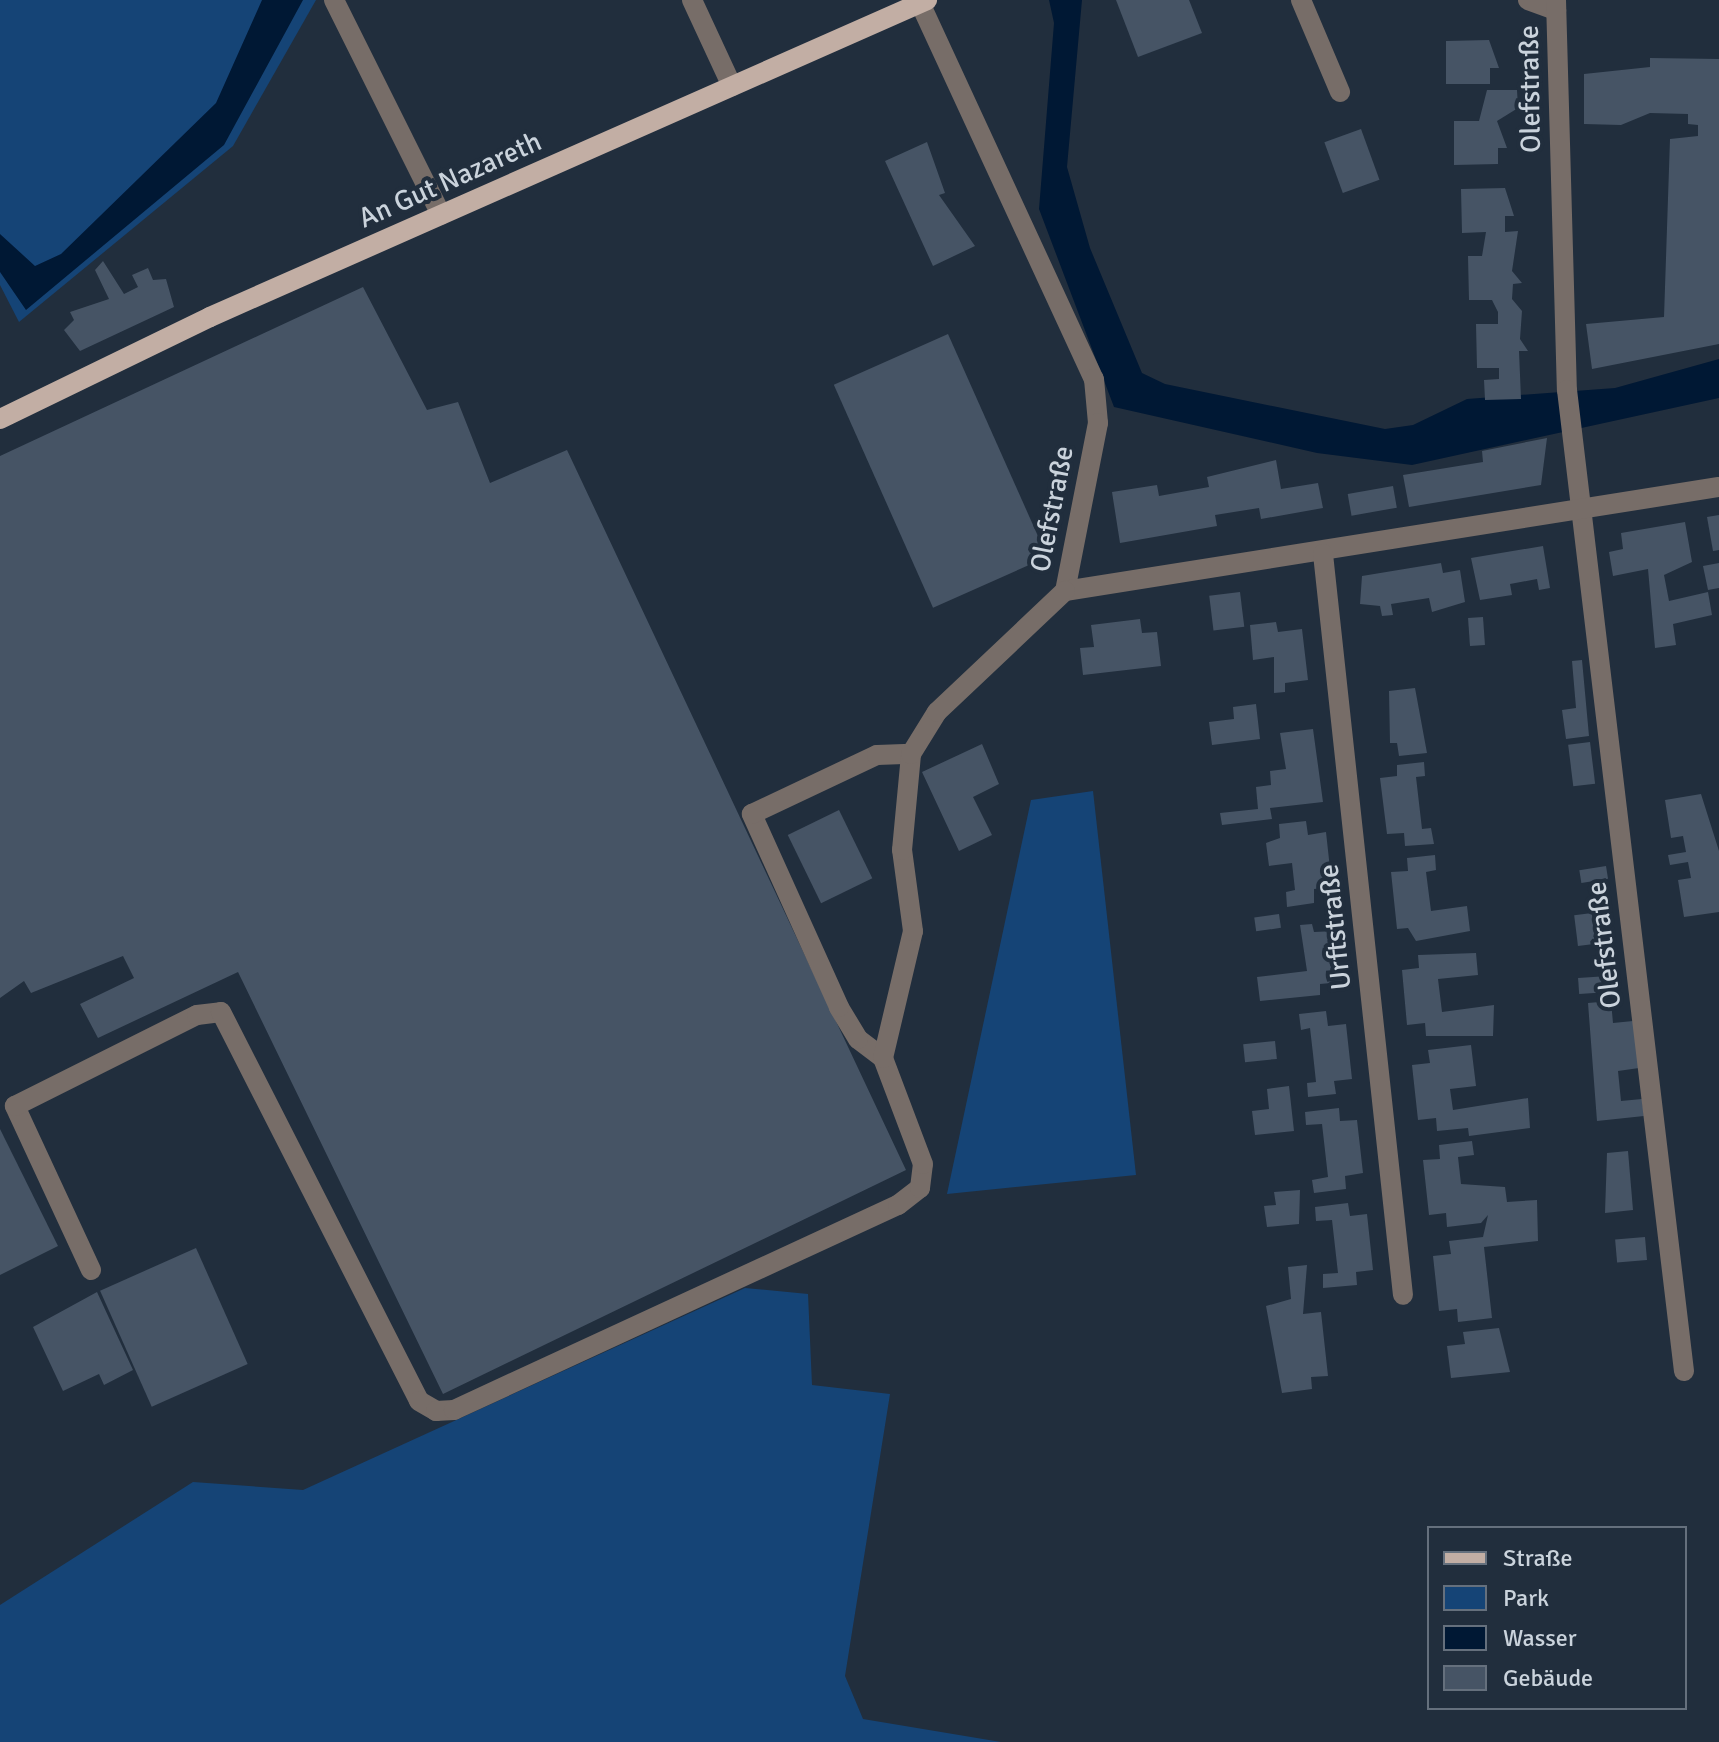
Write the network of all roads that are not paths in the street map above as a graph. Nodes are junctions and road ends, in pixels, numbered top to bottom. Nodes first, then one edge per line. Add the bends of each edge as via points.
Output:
1 (334, 0) edge
2 (692, 0) edge
3 (1301, 0) edge
4 (1528, 0) edge
5 (923, 2) edge
6 (1556, 5) edge
7 (732, 86) junction
8 (1340, 92) dead end
9 (441, 215) junction
10 (0, 419) edge
11 (1719, 487) edge
12 (1581, 512) junction
13 (1323, 554) junction
14 (1065, 591) junction
15 (911, 754) junction
16 (883, 1058) junction
17 (91, 1270) dead end
18 (1403, 1295) dead end
19 (1684, 1371) dead end

1 - 9 street
2 - 7 street
3 - 8 street
4 - 6 street
5 - 7 main road, An Gut Nazareth
5 - 14 street, Olefstraße via 1094,379 1098,423
6 - 12 street, Olefstraße via 1567,390
7 - 9 main road, An Gut Nazareth
9 - 10 main road, An Gut Nazareth
11 - 12 street, Olefstraße
12 - 13 street, Olefstraße
12 - 19 street, Olefstraße
13 - 14 street, Olefstraße
13 - 18 street, Urftstraße
14 - 15 street via 937,712
15 - 16 street via 902,850 913,931
15 - 16 street via 877,755 752,814 839,1007 858,1039
16 - 17 street via 923,1164 920,1188 454,1410 419,1401 221,1012 197,1015 15,1106

